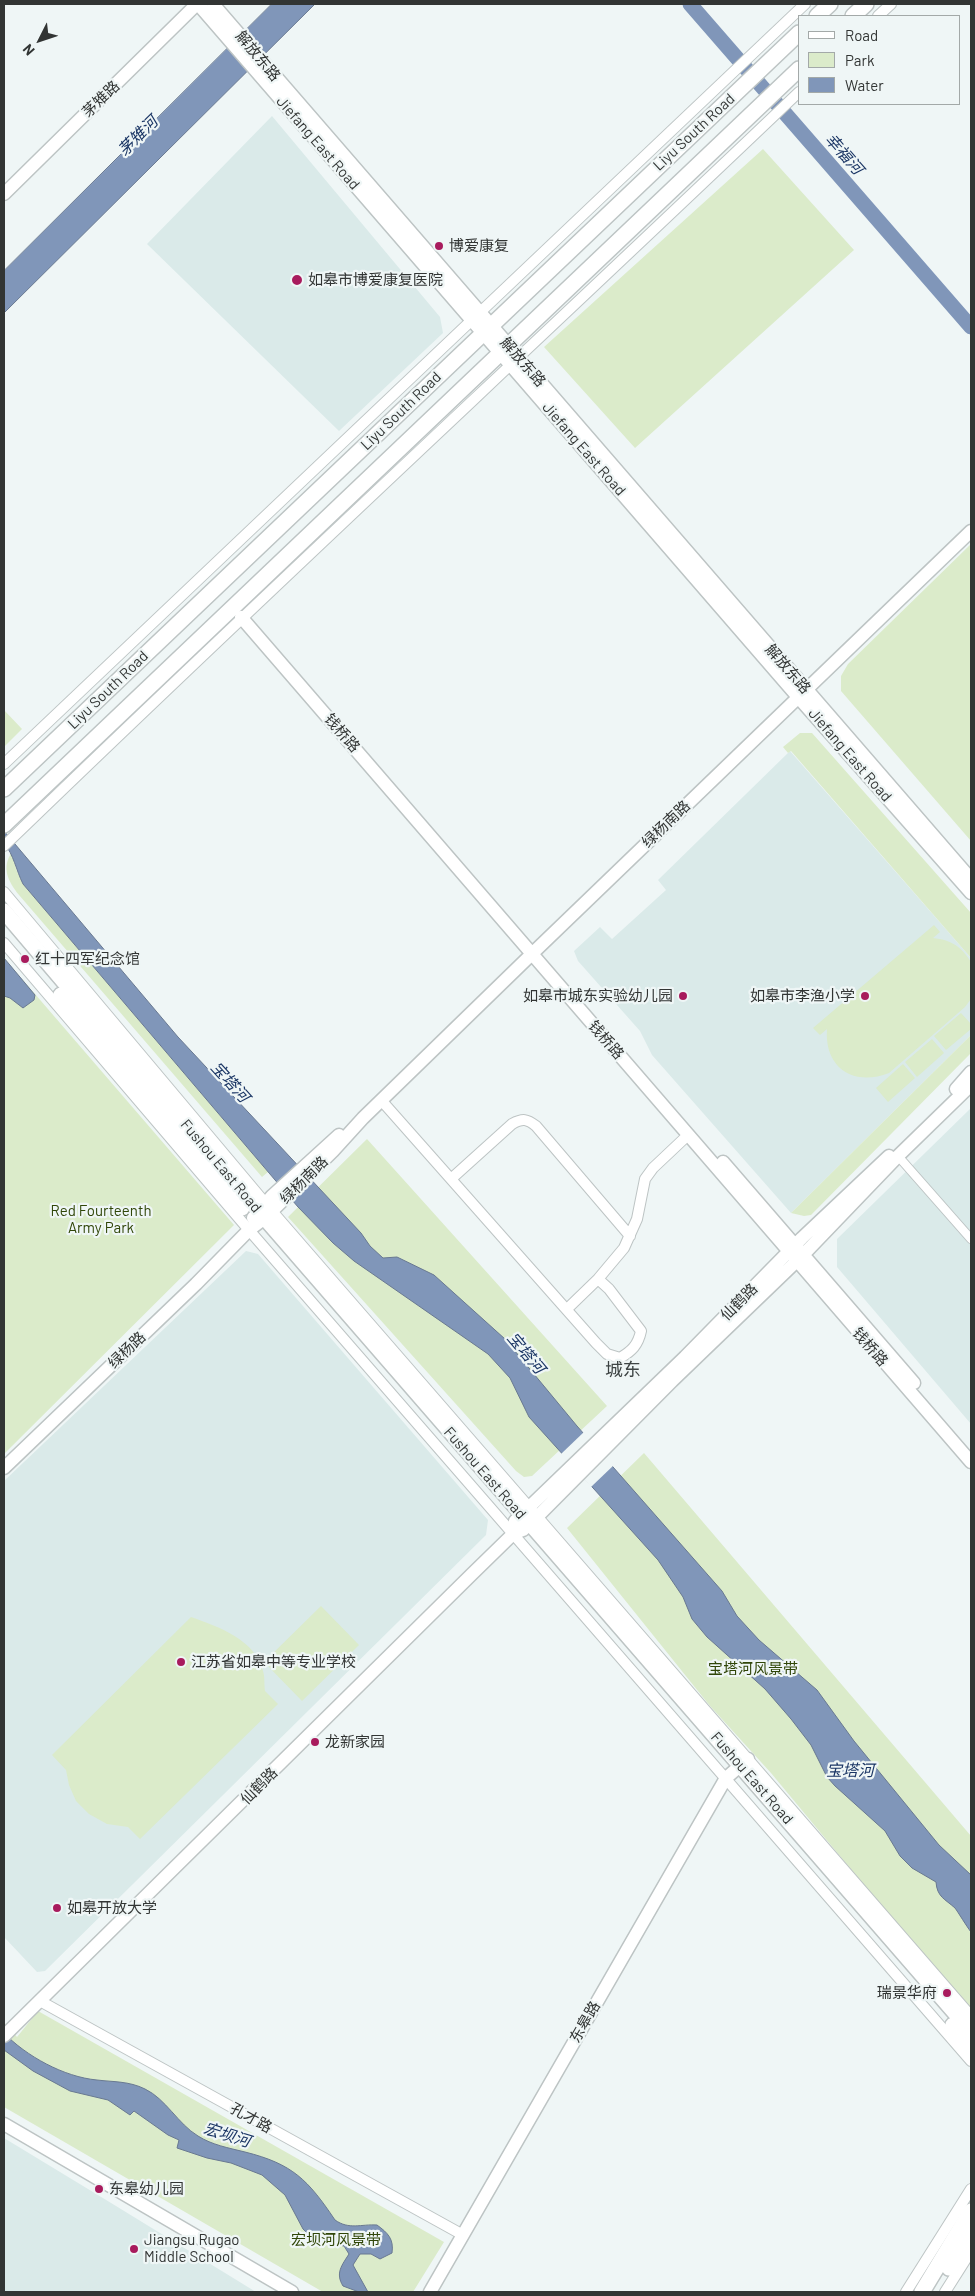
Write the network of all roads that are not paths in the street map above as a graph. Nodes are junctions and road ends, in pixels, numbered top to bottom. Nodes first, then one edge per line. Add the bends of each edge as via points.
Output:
1 (198, 4) edge
2 (213, 4) edge
3 (805, 4) edge
4 (830, 4) edge
5 (866, 4) edge
6 (891, 4) edge
7 (818, 15) edge
8 (854, 15) edge
9 (879, 15) edge
10 (798, 34) edge
11 (232, 35) junction
12 (798, 70) edge
13 (798, 93) edge
14 (4, 194) edge
15 (477, 317) junction
16 (487, 329) junction
17 (505, 349) junction
18 (516, 362) junction
19 (971, 531) edge
20 (244, 615) junction
21 (802, 693) junction
22 (4, 764) edge
23 (4, 789) edge
24 (10, 811) edge
25 (7, 829) edge
26 (4, 846) edge
27 (971, 879) edge
28 (4, 892) edge
29 (971, 893) edge
30 (4, 911) edge
31 (4, 927) edge
32 (4, 943) edge
33 (534, 951) junction
34 (971, 1072) edge
35 (971, 1085) edge
36 (382, 1100) junction
37 (688, 1134) junction
38 (898, 1156) junction
39 (451, 1179) junction
40 (263, 1213) junction
41 (630, 1236) junction
42 (971, 1239) edge
43 (796, 1254) junction
44 (598, 1279) junction
45 (567, 1309) junction
46 (971, 1450) edge
47 (971, 1462) edge
48 (4, 1468) edge
49 (524, 1521) junction
50 (737, 1768) junction
51 (40, 2002) junction
52 (971, 2016) edge
53 (971, 2031) edge
54 (5, 2035) edge
55 (971, 2046) edge
56 (971, 2061) edge
57 (4, 2124) edge
58 (971, 2189) edge
59 (971, 2211) edge
60 (971, 2232) edge
61 (462, 2235) junction
62 (971, 2251) edge
63 (292, 2292) edge
64 (430, 2292) edge
65 (906, 2292) edge
66 (922, 2292) edge
67 (934, 2292) edge
68 (945, 2292) edge

1 - 11 street, Jiefang East Road
1 - 14 street, 茅雉路
2 - 11 street, 解放东路
3 - 15 street
4 - 7 main road
5 - 8 main road
6 - 9 street
10 - 16 main road, Liyu South Road
11 - 15 street, Jiefang East Road
12 - 17 main road, Liyu South Road
13 - 18 street
15 - 16 street, 解放东路
15 - 22 street
16 - 17 street
16 - 23 main road, Liyu South Road
17 - 18 street
17 - 24 main road, Liyu South Road
18 - 20 street
18 - 21 street, 解放东路
19 - 21 street, 绿杨南路
20 - 25 street
20 - 33 street, 钱桥路
21 - 27 street, 解放东路
21 - 29 street, Jiefang East Road
21 - 33 street, 绿杨南路
24 - 25 main road, Liyu South Road
25 - 26 street
28 - 40 street
30 - 40 main road, Fushou East Road
31 - 40 main road, Fushou East Road
32 - 40 street
33 - 36 street, 绿杨南路
33 - 37 street, 钱桥路
33 - 43 street, 钱桥路
34 - 43 street, 仙鹤路
35 - 38 street, 仙鹤路
36 - 39 street
36 - 40 street, 绿杨南路
37 - 41 street via 645,1180 641,1205
37 - 43 street, 钱桥路
38 - 42 street
38 - 43 street, 仙鹤路
39 - 41 street via 512,1124 528,1120
39 - 45 street
40 - 48 street, 绿杨路 via 196,1284
40 - 49 main road, Fushou East Road
40 - 49 street
41 - 44 street
43 - 46 street, 钱桥路
43 - 47 street, 钱桥路
43 - 49 street, 仙鹤路
44 - 45 street
44 - 45 street via 641,1331 630,1352 620,1358 607,1354
49 - 50 main road, Fushou East Road
49 - 51 street, 仙鹤路
50 - 52 street
50 - 53 main road, Fushou East Road
50 - 55 main road, Fushou East Road
50 - 56 street
50 - 61 street, 东皋路
51 - 54 street, 仙鹤路
51 - 61 street, 孔才路
57 - 63 street
58 - 65 street
59 - 66 main road
60 - 67 main road
61 - 64 street, 东皋路
62 - 68 street

